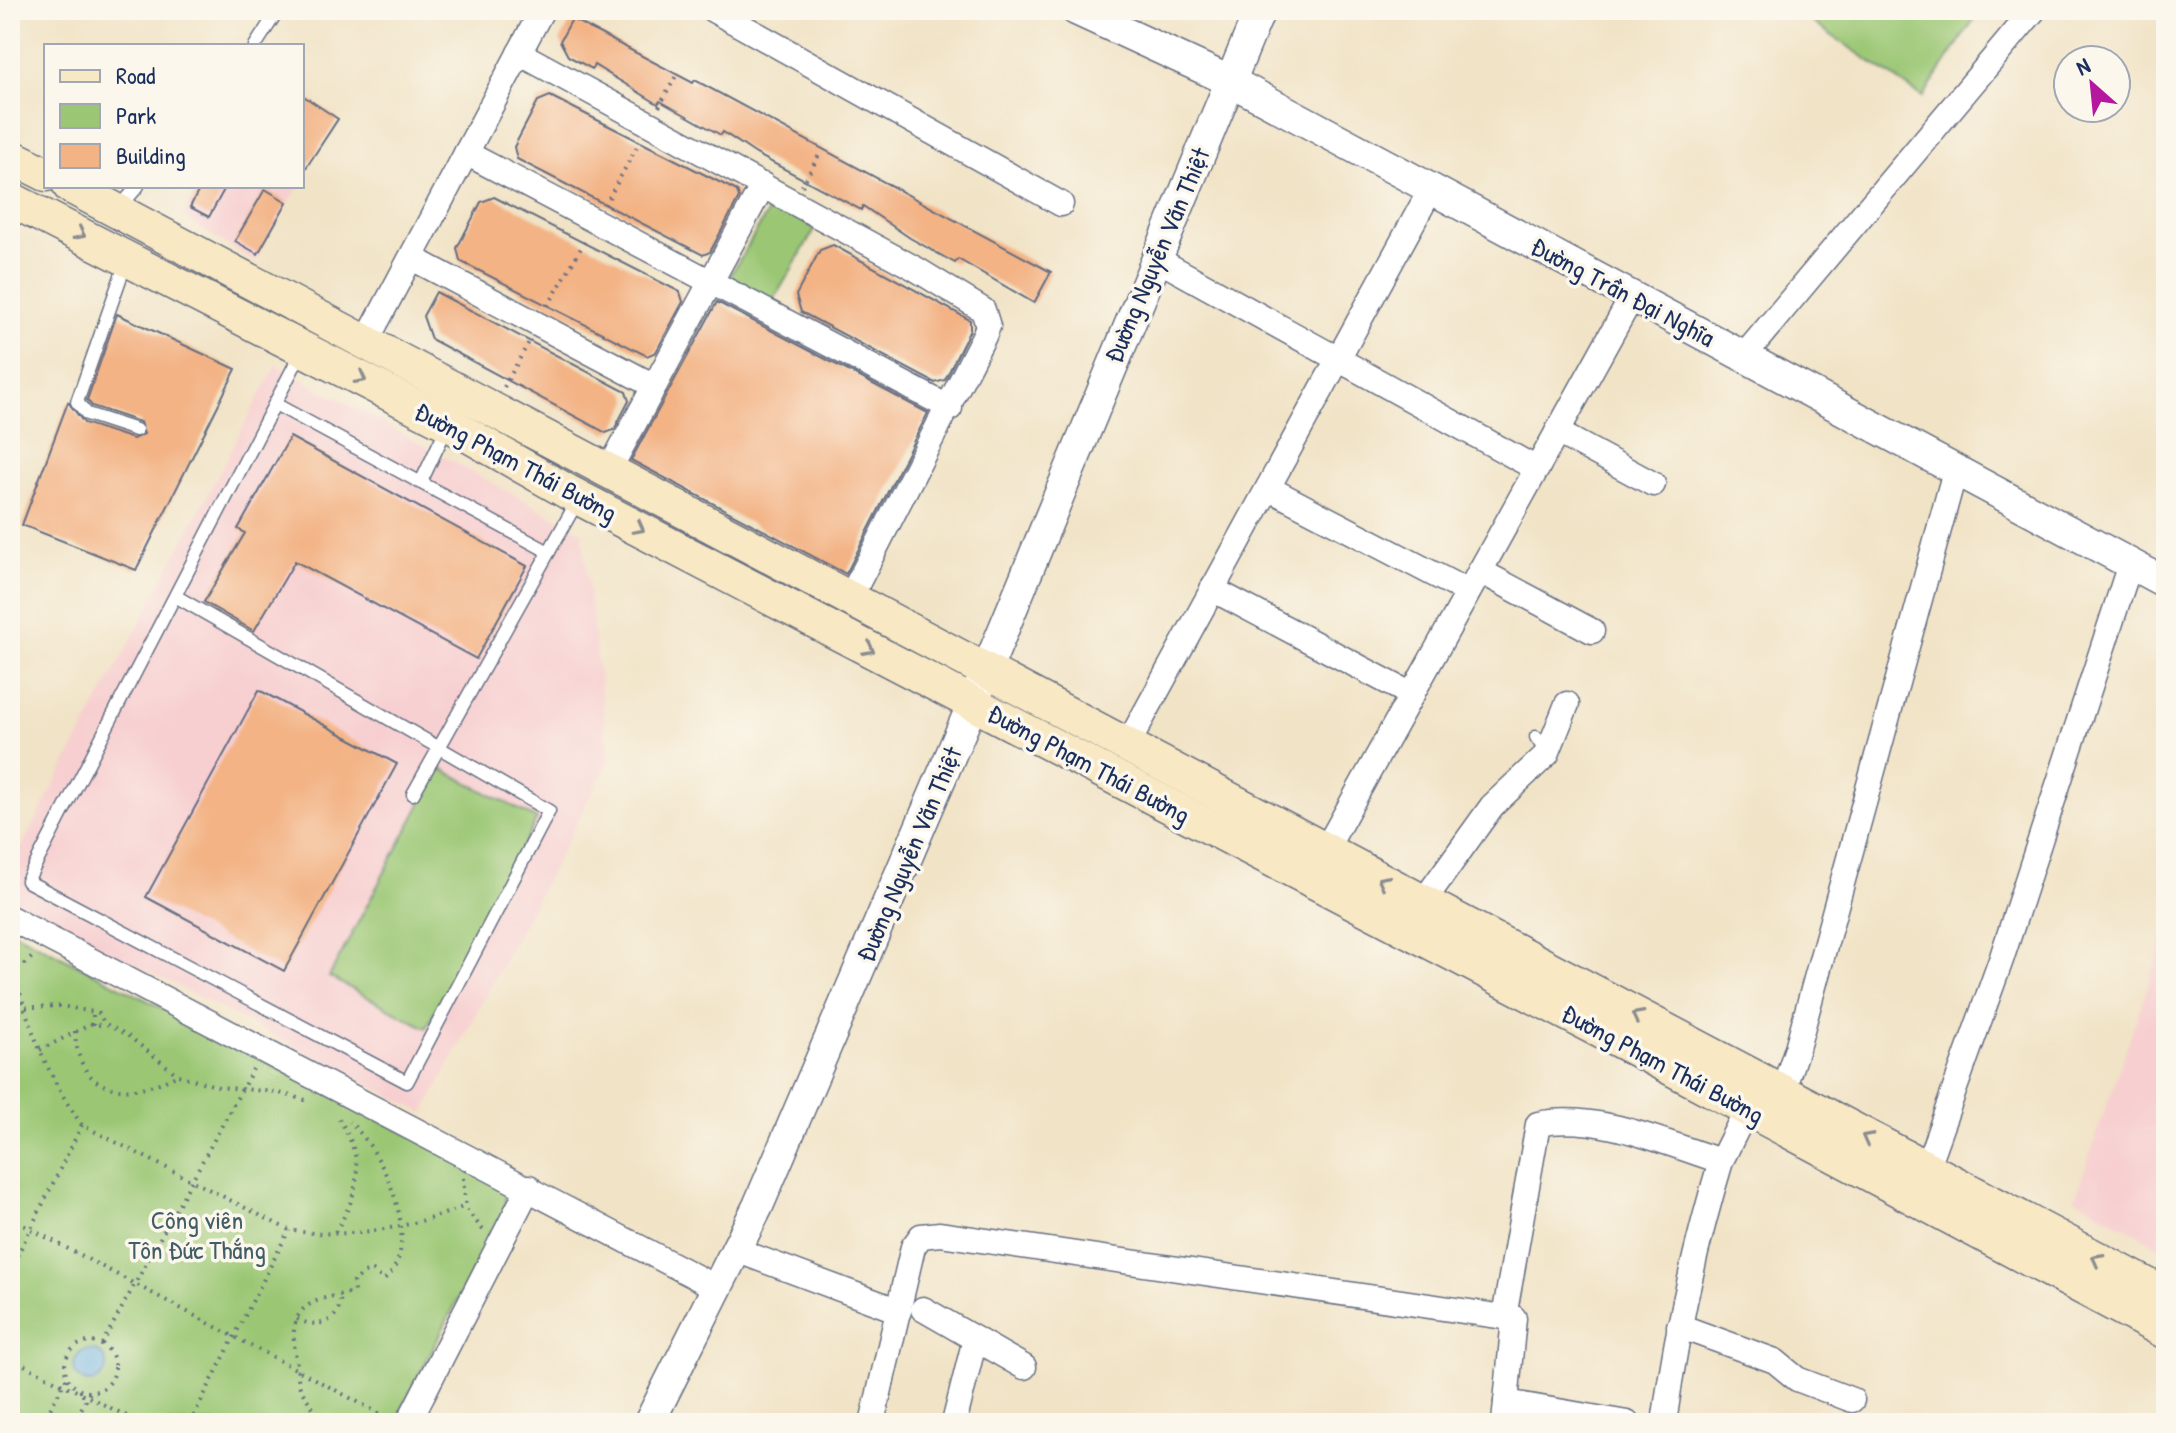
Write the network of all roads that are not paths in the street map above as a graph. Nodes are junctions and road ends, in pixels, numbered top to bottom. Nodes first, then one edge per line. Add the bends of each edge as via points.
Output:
1 (278, 10) edge
2 (542, 10) edge
3 (713, 10) edge
4 (1076, 10) edge
5 (1260, 10) edge
6 (2034, 10) edge
7 (256, 44) edge
8 (519, 53) junction
9 (1230, 81) junction
10 (466, 153) junction
11 (10, 156) edge
12 (44, 173) edge
13 (763, 185) junction
14 (80, 188) edge
15 (1431, 189) junction
16 (128, 198) edge
17 (10, 199) edge
18 (1061, 204) dead end
19 (412, 258) junction
20 (1155, 258) junction
21 (128, 259) junction
22 (710, 282) junction
23 (1632, 297) junction
24 (365, 344) junction
25 (303, 348) junction
26 (1340, 357) junction
27 (1743, 357) junction
28 (654, 386) junction
29 (275, 404) junction
30 (950, 408) junction
31 (456, 410) junction
32 (136, 430) dead end
33 (1557, 432) junction
34 (1537, 469) junction
35 (1955, 471) junction
36 (608, 472) junction
37 (421, 482) junction
38 (1653, 484) dead end
39 (1268, 488) junction
40 (579, 497) junction
41 (549, 552) junction
42 (2130, 564) junction
43 (1474, 582) junction
44 (2166, 583) edge
45 (1212, 589) junction
46 (177, 597) junction
47 (849, 600) junction
48 (1592, 631) dead end
49 (984, 671) junction
50 (1412, 695) junction
51 (973, 703) junction
52 (1567, 704) dead end
53 (1127, 746) junction
54 (439, 748) junction
55 (413, 794) dead end
56 (1317, 864) junction
57 (1423, 902) junction
58 (10, 918) edge
59 (1782, 1093) junction
60 (1747, 1109) junction
61 (1721, 1161) junction
62 (1926, 1169) junction
63 (529, 1187) junction
64 (2034, 1244) junction
65 (736, 1250) junction
66 (717, 1288) junction
67 (2166, 1295) edge
68 (911, 1310) junction
69 (1504, 1317) junction
70 (1679, 1326) junction
71 (2166, 1332) edge
72 (975, 1339) junction
73 (1024, 1367) dead end
74 (1852, 1400) dead end
75 (1505, 1412) edge
76 (408, 1423) edge
77 (649, 1423) edge
78 (872, 1423) edge
79 (954, 1423) edge
80 (1627, 1423) edge
81 (1664, 1423) edge

1 - 7 lane
2 - 8 street
3 - 18 street
4 - 9 street, Đường Trần Đại Nghĩa
5 - 9 street, Đường Nguyễn Văn Thiệt
6 - 27 street
8 - 10 street
8 - 13 street
9 - 15 street, Đường Trần Đại Nghĩa
9 - 20 street, Đường Nguyễn Văn Thiệt
10 - 19 street
10 - 22 street
11 - 12 main road
13 - 22 street
13 - 30 street via 983,310 986,331
14 - 16 main road, Đường Phạm Thái Bường
15 - 23 street, Đường Trần Đại Nghĩa
15 - 26 street
16 - 24 main road, Đường Phạm Thái Bường
17 -> 21 main road, Đường Phạm Thái Bường
19 - 24 street
19 - 28 street
20 - 26 street
20 - 49 street, Đường Nguyễn Văn Thiệt
21 - 25 main road, Đường Phạm Thái Bường
21 - 32 lane via 77,402 87,414
22 - 28 street
22 - 30 street
23 - 27 street, Đường Trần Đại Nghĩa
23 - 33 street
24 - 31 main road, Đường Phạm Thái Bường
25 - 29 lane
25 -> 31 main road, Đường Phạm Thái Bường
26 - 34 street
26 - 39 street
27 - 35 street, Đường Trần Đại Nghĩa
28 - 36 street
29 - 37 lane
29 - 46 lane
30 - 47 street
31 - 36 main road, Đường Phạm Thái Bường
31 - 37 lane
31 - 40 main road, Đường Phạm Thái Bường
33 - 34 street
33 - 38 street
34 - 43 street
35 - 42 street, Đường Trần Đại Nghĩa
35 - 59 street
36 - 47 main road, Đường Phạm Thái Bường
37 - 41 lane
39 - 43 street
39 - 45 street
40 - 41 lane
40 -> 51 main road, Đường Phạm Thái Bường
41 - 54 lane
42 - 44 street, Đường Trần Đại Nghĩa
42 - 62 street via 2001,960
43 - 48 street
43 - 50 street
45 - 50 street
45 - 53 street
46 - 54 lane
46 - 54 lane via 27,881 407,1082 549,811
47 - 49 main road, Đường Phạm Thái Bường
49 - 51 street, Đường Nguyễn Văn Thiệt
49 - 53 main road, Đường Phạm Thái Bường
50 - 56 street
51 - 56 main road, Đường Phạm Thái Bường
51 - 65 street, Đường Nguyễn Văn Thiệt
52 - 57 street via 1542,746
53 - 56 main road, Đường Phạm Thái Bường
54 - 55 lane
57 -> 56 main road, Đường Phạm Thái Bường
56 - 60 main road, Đường Phạm Thái Bường
59 -> 57 main road, Đường Phạm Thái Bường
58 - 63 street
62 -> 59 main road, Đường Phạm Thái Bường
60 - 61 street
60 - 64 main road, Đường Phạm Thái Bường
61 - 69 street via 1602,1125 1558,1120 1538,1124
61 - 70 street
62 - 64 main road, Đường Phạm Thái Bường
63 - 66 street
63 - 76 street
67 -> 64 main road, Đường Phạm Thái Bường
64 - 71 main road, Đường Phạm Thái Bường
65 - 66 street, Đường Nguyễn Văn Thiệt
65 - 68 street
66 - 77 street, Đường Nguyễn Văn Thiệt
68 - 69 street via 913,1247 921,1236 940,1234
68 - 72 street
68 - 78 street
69 - 75 street via 1514,1318
70 - 74 street via 1775,1361 1797,1379
70 - 81 street
72 - 73 street
72 - 79 street
75 - 80 street

